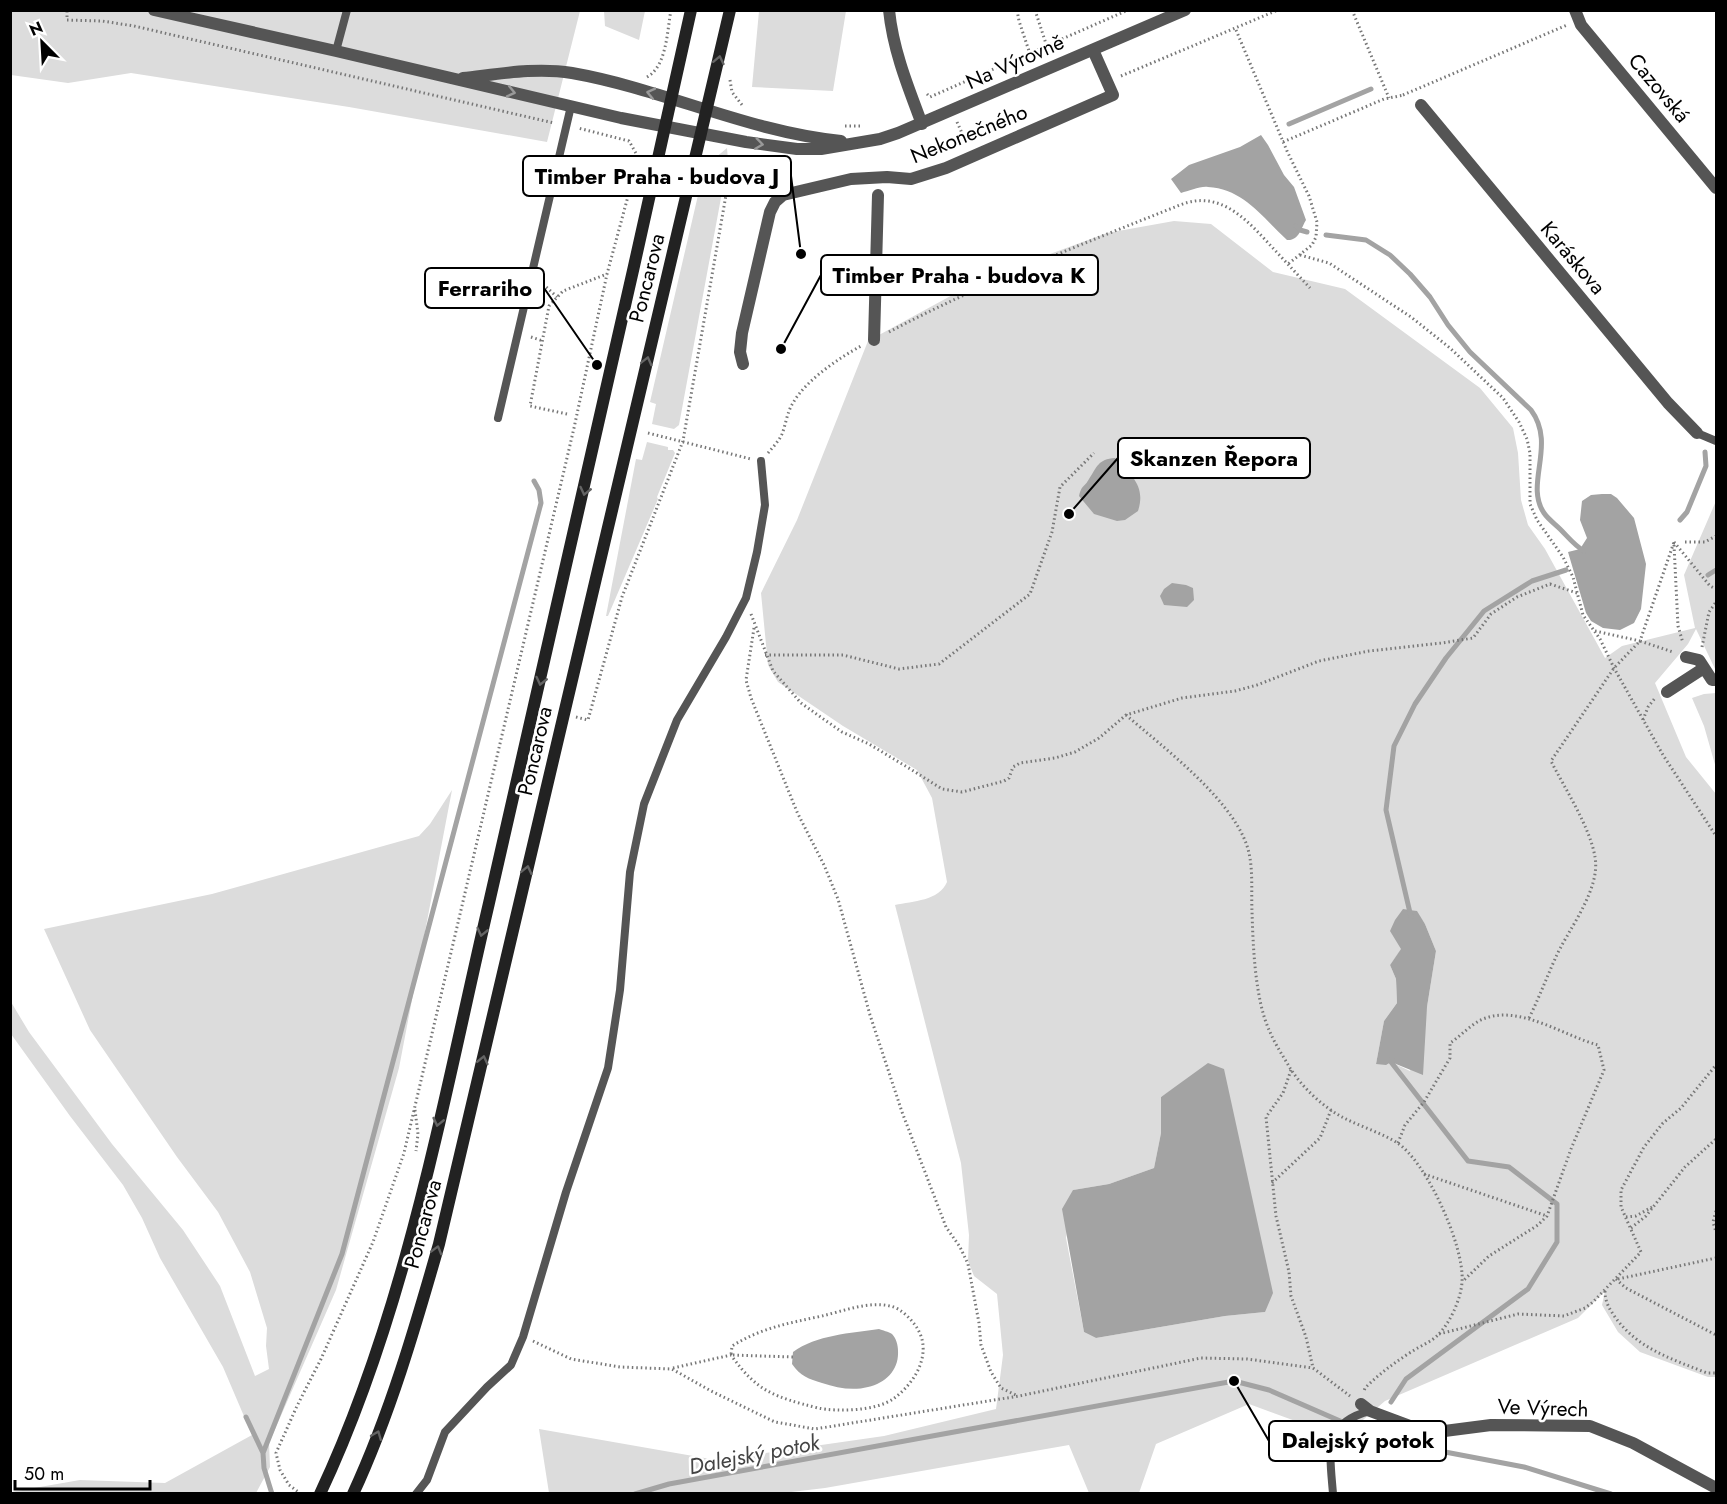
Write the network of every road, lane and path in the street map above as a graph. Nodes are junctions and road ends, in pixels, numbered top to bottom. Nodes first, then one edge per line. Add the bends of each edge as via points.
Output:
1 (154, 10) edge
2 (347, 10) edge
3 (671, 10) edge
4 (690, 10) edge
5 (730, 10) edge
6 (889, 10) edge
7 (1017, 10) edge
8 (1035, 10) edge
9 (1128, 10) edge
10 (1278, 10) edge
11 (1352, 10) edge
12 (67, 11) edge
13 (1180, 12) edge
14 (1577, 15) edge
15 (1236, 30) junction
16 (1046, 47) junction
17 (1093, 50) junction
18 (336, 51) junction
19 (1030, 54) junction
20 (1055, 66) junction
21 (730, 74) dead end
22 (641, 78) dead end
23 (1117, 78) dead end
24 (454, 79) junction
25 (921, 89) dead end
26 (1403, 95) junction
27 (671, 98) junction
28 (1389, 98) junction
29 (742, 104) junction
30 (1421, 105) joint
31 (571, 106) junction
32 (707, 108) junction
33 (751, 109) dead end
34 (741, 110) dead end
35 (956, 120) dead end
36 (922, 124) junction
37 (566, 126) junction
38 (665, 126) junction
39 (867, 126) dead end
40 (835, 127) dead end
41 (997, 128) dead end
42 (701, 134) junction
43 (966, 141) junction
44 (1283, 142) junction
45 (858, 143) junction
46 (734, 152) dead end
47 (787, 158) dead end
48 (924, 158) dead end
49 (879, 178) junction
50 (789, 180) dead end
51 (1716, 188) edge
52 (878, 195) joint
53 (1300, 255) junction
54 (1288, 264) junction
55 (607, 274) junction
56 (530, 279) junction
57 (1310, 288) dead end
58 (556, 297) junction
59 (874, 340) junction
60 (742, 364) dead end
61 (567, 414) dead end
62 (498, 418) dead end
63 (648, 433) dead end
64 (1697, 433) joint
65 (683, 441) junction
66 (1716, 441) edge
67 (1094, 453) dead end
68 (761, 461) junction
69 (1716, 536) edge
70 (1674, 542) junction
71 (1685, 542) dead end
72 (1716, 590) edge
73 (1577, 593) junction
74 (746, 598) junction
75 (1716, 602) edge
76 (754, 627) junction
77 (1594, 630) junction
78 (1640, 641) junction
79 (765, 655) junction
80 (1686, 657) junction
81 (1702, 664) junction
82 (1614, 668) junction
83 (1716, 681) edge
84 (1667, 692) joint
85 (563, 715) junction
86 (1126, 715) junction
87 (1643, 720) junction
88 (1716, 836) edge
89 (1529, 1018) junction
90 (1716, 1065) edge
91 (1291, 1070) junction
92 (414, 1107) junction
93 (1332, 1110) junction
94 (1716, 1140) edge
95 (1398, 1143) junction
96 (414, 1159) dead end
97 (1424, 1173) junction
98 (1272, 1183) junction
99 (1656, 1204) junction
100 (1716, 1211) edge
101 (1547, 1216) junction
102 (1626, 1217) junction
103 (1631, 1228) junction
104 (1716, 1232) edge
105 (1716, 1258) edge
106 (1616, 1279) junction
107 (1462, 1281) junction
108 (1605, 1290) junction
109 (1438, 1335) junction
110 (1716, 1335) edge
111 (523, 1337) junction
112 (731, 1355) junction
113 (793, 1357) dead end
114 (1313, 1368) junction
115 (672, 1369) junction
116 (1716, 1373) edge
117 (1019, 1396) junction
118 (1366, 1407) junction
119 (1716, 1488) edge
120 (354, 1491) edge
121 (302, 1494) edge
122 (320, 1494) edge
123 (416, 1494) edge
124 (1333, 1494) edge

1 - 18 street, Na Výrovně
2 - 18 lane
3 - 22 path via 658,70
4 - 27 main road, Poncarova
32 -> 5 main road, Poncarova
6 - 36 street via 891,32
7 - 19 path
8 - 16 path
9 - 16 path
10 - 15 path
11 - 28 path
12 - 37 path via 67,20 134,26
13 - 17 street, Na Výrovně
14 - 26 path
14 - 51 street, Cazovská via 1581,25
15 - 23 path
15 - 44 path
16 - 19 path
16 - 20 path
17 - 20 street, Na Výrovně
17 - 49 street, Nekonečného via 1113,95 946,168 911,179
18 - 24 street, Na Výrovně
19 - 25 path via 930,97
20 - 36 street, Na Výrovně
21 - 29 path via 732,92
27 -> 24 street, Na Výrovně via 571,73 533,71
24 -> 31 street, Na Výrovně
26 - 28 path
26 - 30 path via 1414,96
27 - 32 street, Na Výrovně
27 - 38 main road, Poncarova
28 - 44 path
29 - 33 path
29 - 34 path
30 - 64 street, Karáskova
31 - 37 lane
31 - 38 street, Na Výrovně
32 - 42 main road, Poncarova
32 - 45 street, Na Výrovně via 747,122
35 - 43 path
36 - 45 street, Na Výrovně
37 - 55 path via 626,139 634,148 637,163
37 - 56 lane
38 - 42 street, Na Výrovně
38 -> 122 main road, Poncarova via 598,434 410,1237 363,1390
39 - 40 path
41 - 43 path
42 -> 45 street, Na Výrovně via 797,149
85 -> 42 main road, Poncarova
43 - 48 path
44 - 53 path via 1317,222 1314,241
46 - 65 path
47 - 50 path
49 - 52 lane
49 - 60 street, Nekonečného via 851,179 793,191 775,202 742,333
52 - 59 street
53 - 54 path
53 - 73 path via 1329,263 1411,317 1503,398 1527,439 1530,504 1563,557
54 - 57 path
54 - 59 path via 1230,208 1207,201 1186,202 958,297
55 - 58 path
55 - 92 path
56 - 58 path via 545,285
56 - 62 lane
58 - 61 path via 549,306 530,406
59 - 68 path via 830,365 801,393 793,402 781,436
63 - 65 path
64 - 66 lane
65 - 68 path
65 - 85 path via 622,597 588,720
67 - 79 path via 1060,487 1052,532 1030,594 939,664 900,669 843,655
68 - 74 lane via 765,505
69 - 71 path via 1705,542
70 - 72 path
70 - 78 path
70 - 80 path via 1678,626
73 - 77 path via 1583,615
73 - 86 path via 1550,584 1517,597 1491,615 1473,638 1319,661 1257,685 1182,698
74 - 76 path
74 - 111 lane via 677,720 644,804 630,872 620,990 608,1068
75 - 81 path via 1709,612
76 - 79 path
76 - 117 path via 746,680 751,698 797,812 838,899 902,1112 946,1227 968,1263 981,1345 991,1372 1001,1388
77 - 78 path
77 - 82 path
78 - 80 path
78 - 82 path
79 - 86 path via 773,671 801,703 822,718 942,789 958,792 1005,781 1020,763 1075,752 1100,738
80 - 81 street
81 - 83 street
81 - 84 street
82 - 87 path
82 - 89 path via 1551,761 1592,841 1596,860 1584,906 1555,958
84 - 87 path via 1653,699
120 -> 85 main road, Poncarova via 391,1400 439,1244
86 - 91 path via 1217,799 1246,843 1258,988 1269,1030
87 - 88 path
89 - 95 path via 1484,1018 1450,1043 1450,1058 1405,1125
89 - 101 path via 1598,1045 1604,1070
90 - 102 path via 1644,1147 1621,1190 1621,1207
91 - 93 path
91 - 98 path via 1283,1093 1266,1117
92 - 96 path via 418,1134
92 - 121 path via 404,1153 373,1242 276,1453 289,1485
93 - 95 path
93 - 98 path via 1320,1138
94 - 99 path via 1685,1167
95 - 97 path
97 - 101 path
97 - 107 path via 1459,1249
98 - 114 path via 1291,1296
99 - 102 path via 1636,1216
99 - 103 path
100 - 104 path
101 - 107 path via 1489,1256
102 - 103 path
103 - 106 path via 1641,1252
105 - 106 path
106 - 108 path
106 - 110 path
107 - 109 path via 1457,1306
108 - 109 path via 1585,1308 1564,1316 1518,1314
108 - 116 path via 1607,1305 1624,1330 1646,1347 1707,1373
109 - 118 path via 1382,1371 1365,1388
111 - 115 path via 571,1359 620,1367
111 - 123 lane via 511,1365 445,1432 427,1480
112 - 112 path via 745,1375 762,1388 787,1401 833,1411 892,1400 913,1380 924,1357 921,1333 908,1316 891,1306 867,1306 769,1328 732,1346
112 - 113 path
112 - 115 path
114 - 117 path via 1246,1359 1201,1358
114 - 118 path
115 - 117 path via 775,1422 815,1430
118 - 119 street, Ve Výrech via 1429,1432 1491,1425 1590,1426 1633,1443
118 - 124 lane via 1336,1432 1329,1452

